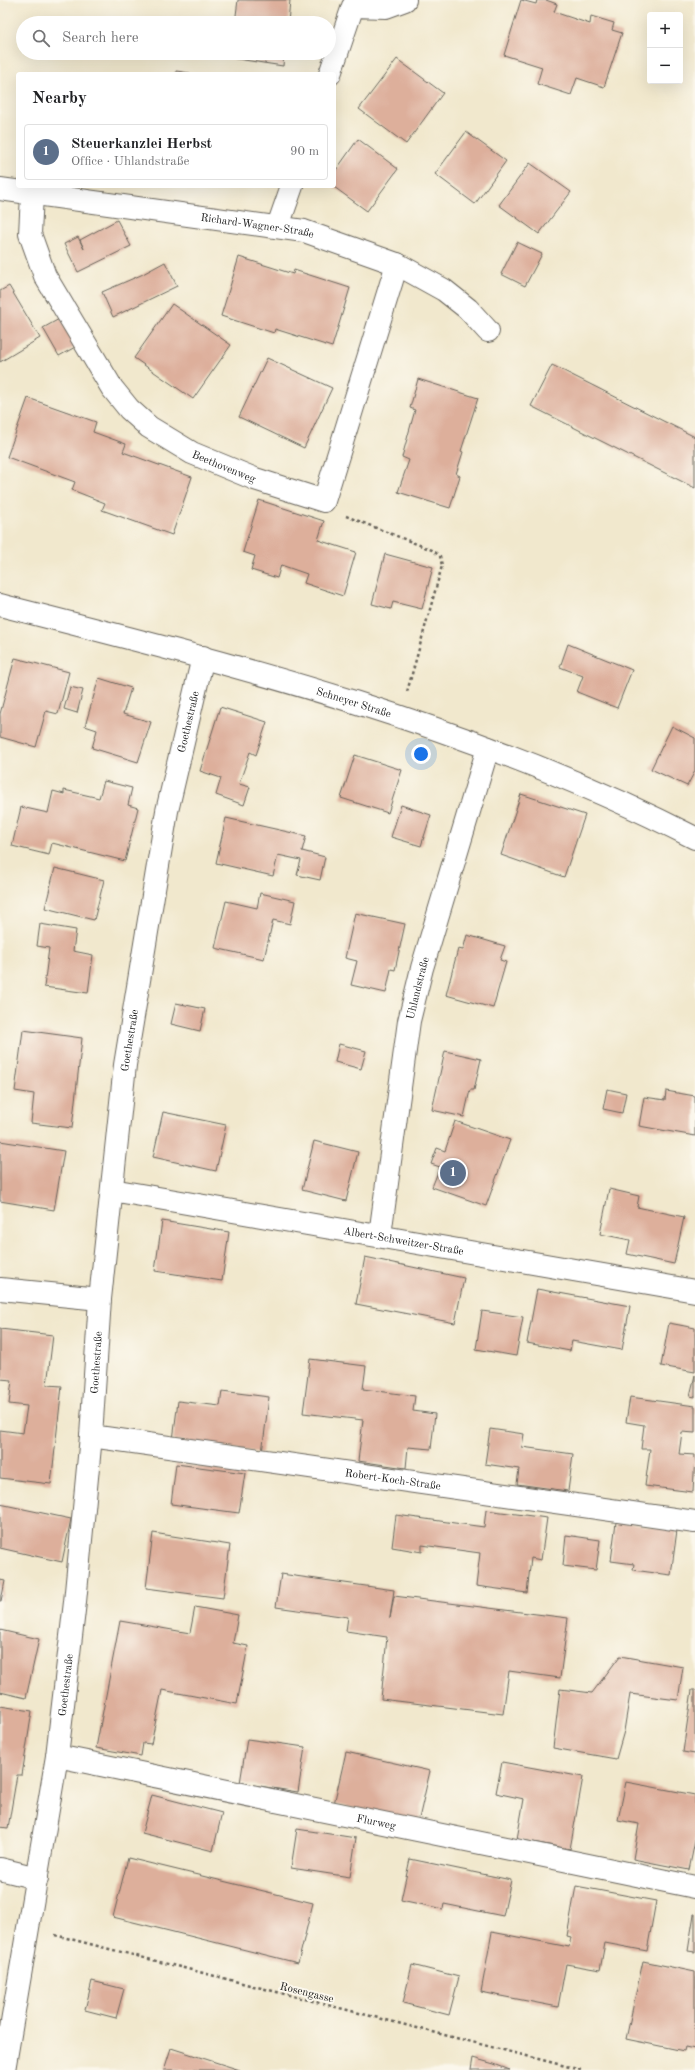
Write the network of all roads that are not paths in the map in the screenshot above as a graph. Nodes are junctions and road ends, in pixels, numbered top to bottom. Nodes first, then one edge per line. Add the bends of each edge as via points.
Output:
1 (405, 0) edge
2 (349, 3) edge
3 (336, 52) edge
4 (334, 60) edge
5 (331, 72) edge
6 (291, 188) edge
7 (0, 189) edge
8 (32, 194) junction
9 (278, 226) junction
10 (397, 264) junction
11 (488, 331) dead end
12 (0, 605) edge
13 (202, 657) junction
14 (488, 748) junction
15 (695, 838) edge
16 (112, 1190) junction
17 (380, 1235) junction
18 (0, 1288) edge
19 (695, 1291) edge
20 (100, 1299) junction
21 (91, 1436) junction
22 (695, 1522) edge
23 (57, 1756) junction
24 (0, 1869) edge
25 (37, 1878) junction
26 (695, 1887) edge
27 (4, 2070) edge

1 - 2 street via 386,7
2 - 3 street
4 - 5 street
6 - 9 street
7 - 8 street, Richard-Wagner-Straße
8 - 9 street, Richard-Wagner-Straße
8 - 10 street, Beethovenweg via 30,234 45,276 112,388 129,409 149,427 192,453 256,479 324,501
9 - 10 street, Richard-Wagner-Straße via 304,231
10 - 11 street, Richard-Wagner-Straße via 444,290 468,309
12 - 13 street, Schneyer Straße
13 - 14 street, Schneyer Straße via 400,717
13 - 16 street, Goethestraße via 167,811 148,920 125,1065
14 - 15 street, Schneyer Straße via 572,781
14 - 17 street, Uhlandstraße via 422,968 409,1021
16 - 17 street, Albert-Schweitzer-Straße
16 - 20 street, Goethestraße
17 - 19 street, Albert-Schweitzer-Straße
18 - 20 street
20 - 21 street, Goethestraße
21 - 22 street, Robert-Koch-Straße
21 - 23 street, Goethestraße
23 - 25 street, Goethestraße
23 - 26 street, Flurweg
24 - 25 street
25 - 27 street, Goethestraße

